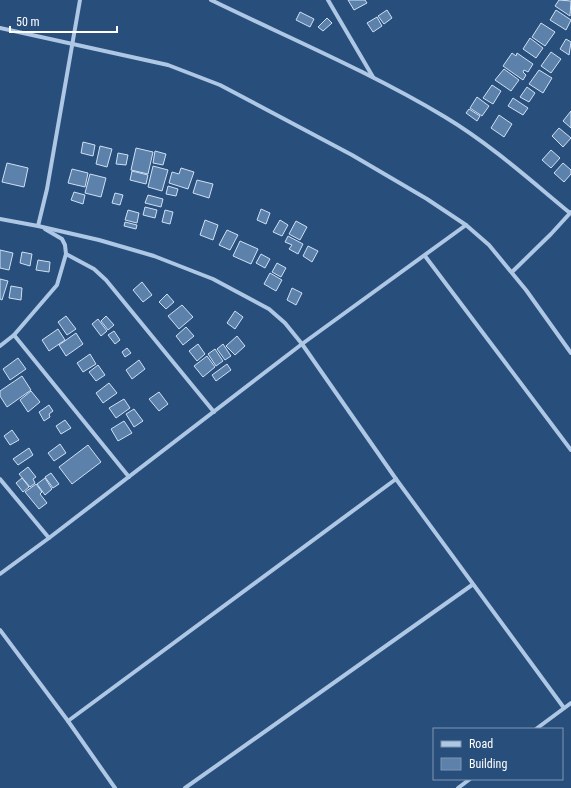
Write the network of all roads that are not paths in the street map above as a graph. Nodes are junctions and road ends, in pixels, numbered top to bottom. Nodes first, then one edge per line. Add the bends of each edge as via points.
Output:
1 (80, 0) edge
2 (211, 0) edge
3 (328, 0) edge
4 (0, 28) edge
5 (71, 43) junction
6 (374, 78) junction
7 (571, 213) edge
8 (0, 219) edge
9 (466, 225) junction
10 (38, 226) junction
11 (66, 254) junction
12 (424, 256) junction
13 (512, 272) junction
14 (14, 335) junction
15 (302, 344) junction
16 (0, 346) edge
17 (571, 353) edge
18 (214, 412) junction
19 (571, 450) edge
20 (129, 477) junction
21 (0, 479) edge
22 (396, 479) junction
23 (49, 538) junction
24 (0, 574) edge
25 (472, 585) junction
26 (0, 630) edge
27 (571, 703) edge
28 (564, 708) junction
29 (68, 721) junction
30 (537, 728) edge
31 (469, 780) edge
32 (115, 788) edge
33 (185, 788) edge
34 (458, 788) edge

1 - 5 street
2 - 6 street
3 - 6 street
4 - 5 street
5 - 9 street via 168,65 220,86 352,155
5 - 10 street via 47,189
6 - 7 street via 446,117 508,162
7 - 13 street
8 - 10 street
9 - 12 street
9 - 13 street via 489,245
10 - 11 street via 62,239
10 - 15 street via 154,256 213,279 269,309 285,323
11 - 14 street via 57,285
11 - 18 street via 94,269 106,280
12 - 15 street
12 - 19 street
13 - 17 street
14 - 16 street
14 - 20 street
15 - 18 street
15 - 22 street
18 - 20 street
20 - 23 street
21 - 23 street
22 - 25 street
22 - 29 street
23 - 24 street
25 - 28 street
25 - 33 street
26 - 29 street
27 - 28 street
28 - 30 street
29 - 32 street
31 - 34 street

